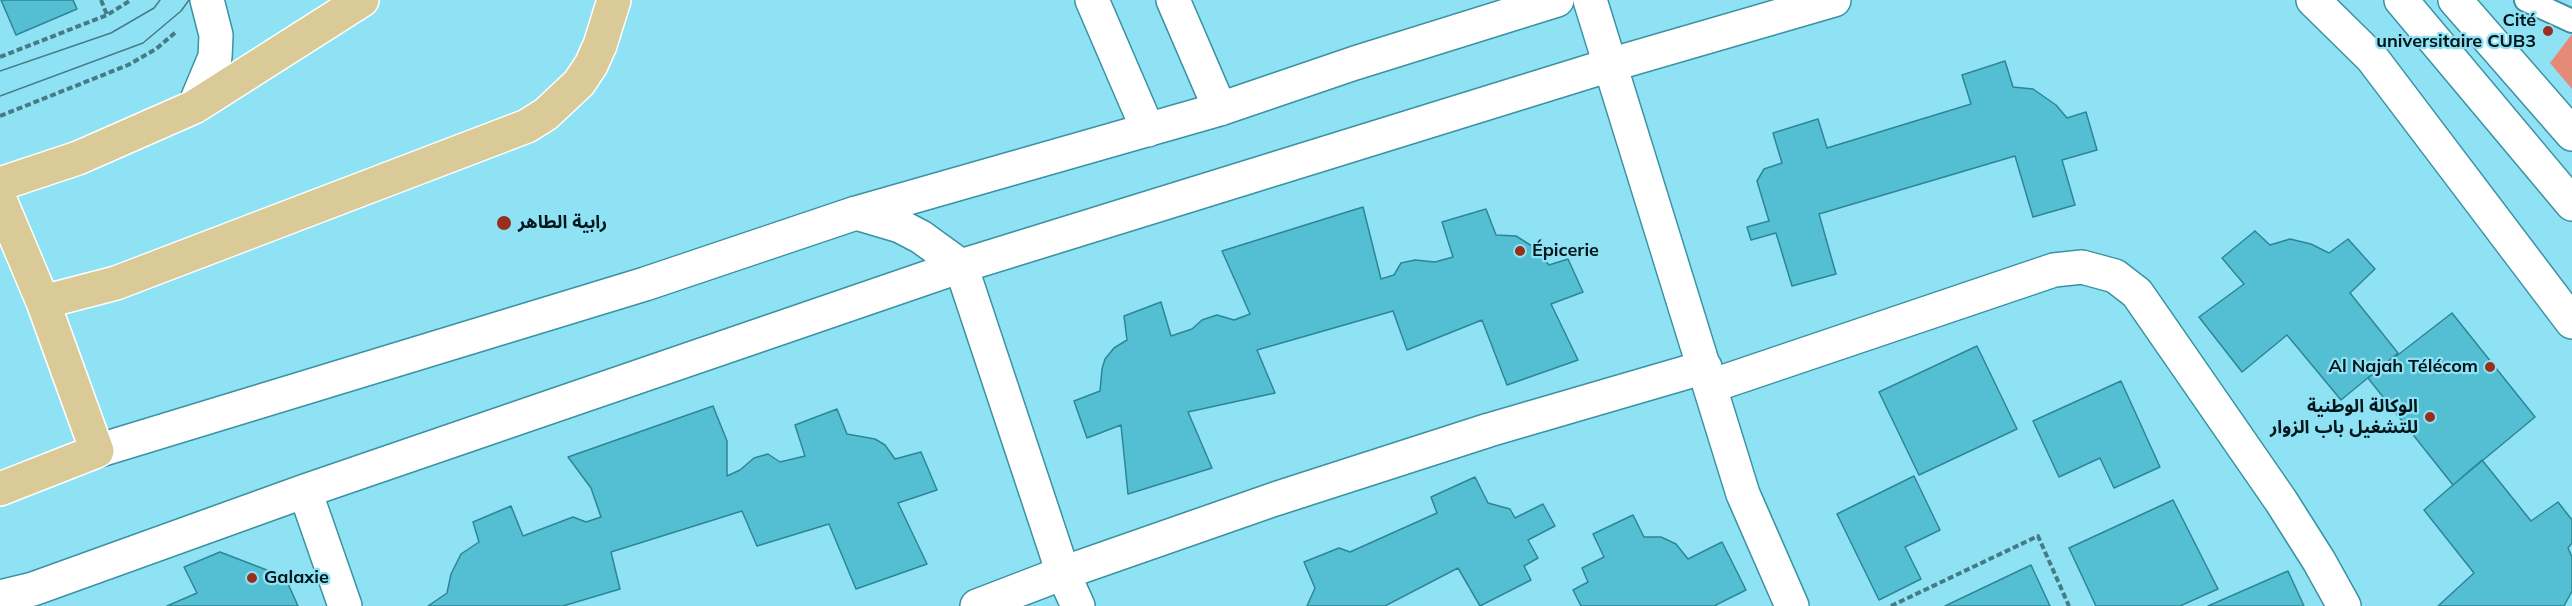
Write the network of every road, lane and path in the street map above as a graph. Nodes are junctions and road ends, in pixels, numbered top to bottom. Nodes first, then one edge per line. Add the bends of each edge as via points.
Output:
1 (100, 0) edge
2 (131, 0) edge
3 (207, 0) edge
4 (362, 0) edge
5 (614, 0) edge
6 (1092, 0) edge
7 (1173, 0) edge
8 (1557, 0) edge
9 (1590, 0) edge
10 (1834, 0) edge
11 (2313, 0) edge
12 (2383, 0) edge
13 (2401, 0) edge
14 (2455, 0) edge
15 (2526, 0) edge
16 (107, 15) junction
17 (2572, 21) edge
18 (179, 30) dead end
19 (2436, 41) junction
20 (0, 57) edge
21 (1610, 65) junction
22 (194, 107) junction
23 (1220, 109) junction
24 (0, 116) edge
25 (1148, 129) junction
26 (2572, 134) edge
27 (0, 184) edge
28 (0, 200) edge
29 (2572, 204) edge
30 (856, 213) junction
31 (960, 266) junction
32 (43, 302) junction
33 (2572, 322) edge
34 (1708, 377) junction
35 (97, 451) junction
36 (0, 489) edge
37 (305, 491) junction
38 (1063, 573) junction
39 (0, 597) edge
40 (345, 606) edge
41 (977, 606) edge
42 (1078, 606) edge
43 (1792, 606) edge
44 (1891, 606) edge
45 (2069, 606) edge
46 (2344, 606) edge

1 - 16 path
2 - 16 path
3 - 22 street via 216,35 215,57
4 - 22 main road
5 - 32 main road via 600,45 579,83 527,126 116,283
6 - 25 street
7 - 23 street
8 - 23 street
9 - 21 street
10 - 21 street
11 - 33 street via 2372,58
12 - 19 street
13 - 19 street
14 - 26 street
15 - 17 lane
16 - 20 path
18 - 24 path via 156,50 129,65
19 - 29 street
21 - 31 street
21 - 34 street
22 - 27 main road via 78,158
23 - 25 street
25 - 30 street
28 - 32 main road
30 - 31 street via 900,226
30 - 35 street via 645,284
31 - 37 street
31 - 38 street
32 - 35 main road
34 - 38 street via 1489,430
34 - 43 street via 1743,494
34 - 46 street via 2054,270 2082,267 2115,276 2138,293 2281,501
35 - 36 main road
37 - 39 street via 33,589
37 - 40 street
38 - 41 street
38 - 42 street
44 - 45 path via 2038,536

